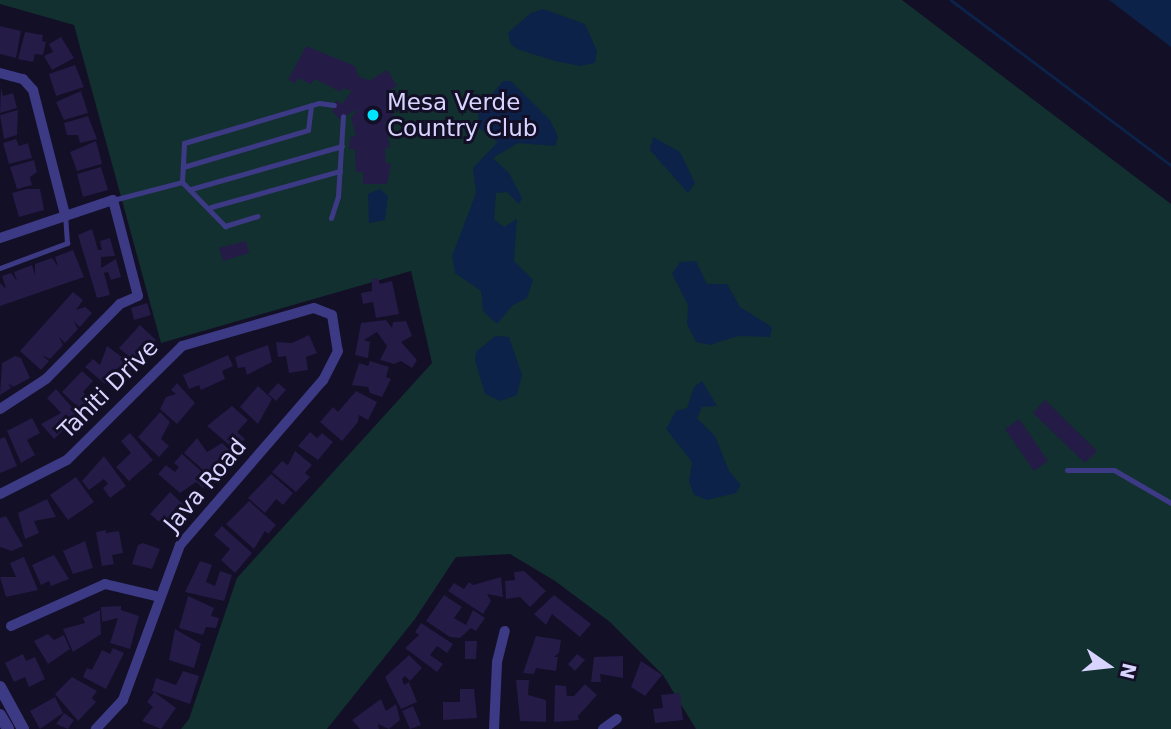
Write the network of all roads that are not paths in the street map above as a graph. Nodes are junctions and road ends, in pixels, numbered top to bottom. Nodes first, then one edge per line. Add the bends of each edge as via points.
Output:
1 (0, 73) edge
2 (311, 105) junction
3 (334, 105) dead end
4 (343, 116) dead end
5 (342, 146) junction
6 (183, 167) junction
7 (340, 170) junction
8 (182, 182) junction
9 (191, 190) junction
10 (113, 200) junction
11 (211, 207) junction
12 (65, 215) junction
13 (258, 216) dead end
14 (331, 218) dead end
15 (0, 238) edge
16 (0, 268) edge
17 (332, 314) joint
18 (0, 409) edge
19 (1067, 470) dead end
20 (0, 494) edge
21 (1171, 503) edge
22 (160, 597) junction
23 (11, 626) dead end
24 (505, 631) dead end
25 (0, 687) edge
26 (0, 715) edge
27 (617, 719) dead end
28 (8, 729) edge
29 (23, 729) edge
30 (96, 729) edge
31 (494, 729) edge
32 (603, 729) edge

1 - 12 street via 23,79 33,90
2 - 3 lane
2 - 6 lane via 308,130
2 - 6 lane via 184,143
4 - 5 lane
5 - 7 lane
5 - 9 lane
6 - 8 lane
7 - 11 lane
7 - 14 lane
8 - 9 lane
8 - 10 lane
9 - 11 lane
10 - 12 street
10 - 18 street via 138,296 120,304 46,379
11 - 13 lane via 225,226
12 - 15 street
12 - 16 lane via 67,243
17 - 20 street, Tahiti Drive via 314,308 182,346 67,460
17 - 22 street, Java Road via 338,351 323,380 180,545
19 - 21 lane via 1114,470
22 - 23 street via 105,584
22 - 30 street, Java Road via 146,647 123,700
24 - 31 street via 496,662
25 - 29 street
26 - 28 street
27 - 32 street

